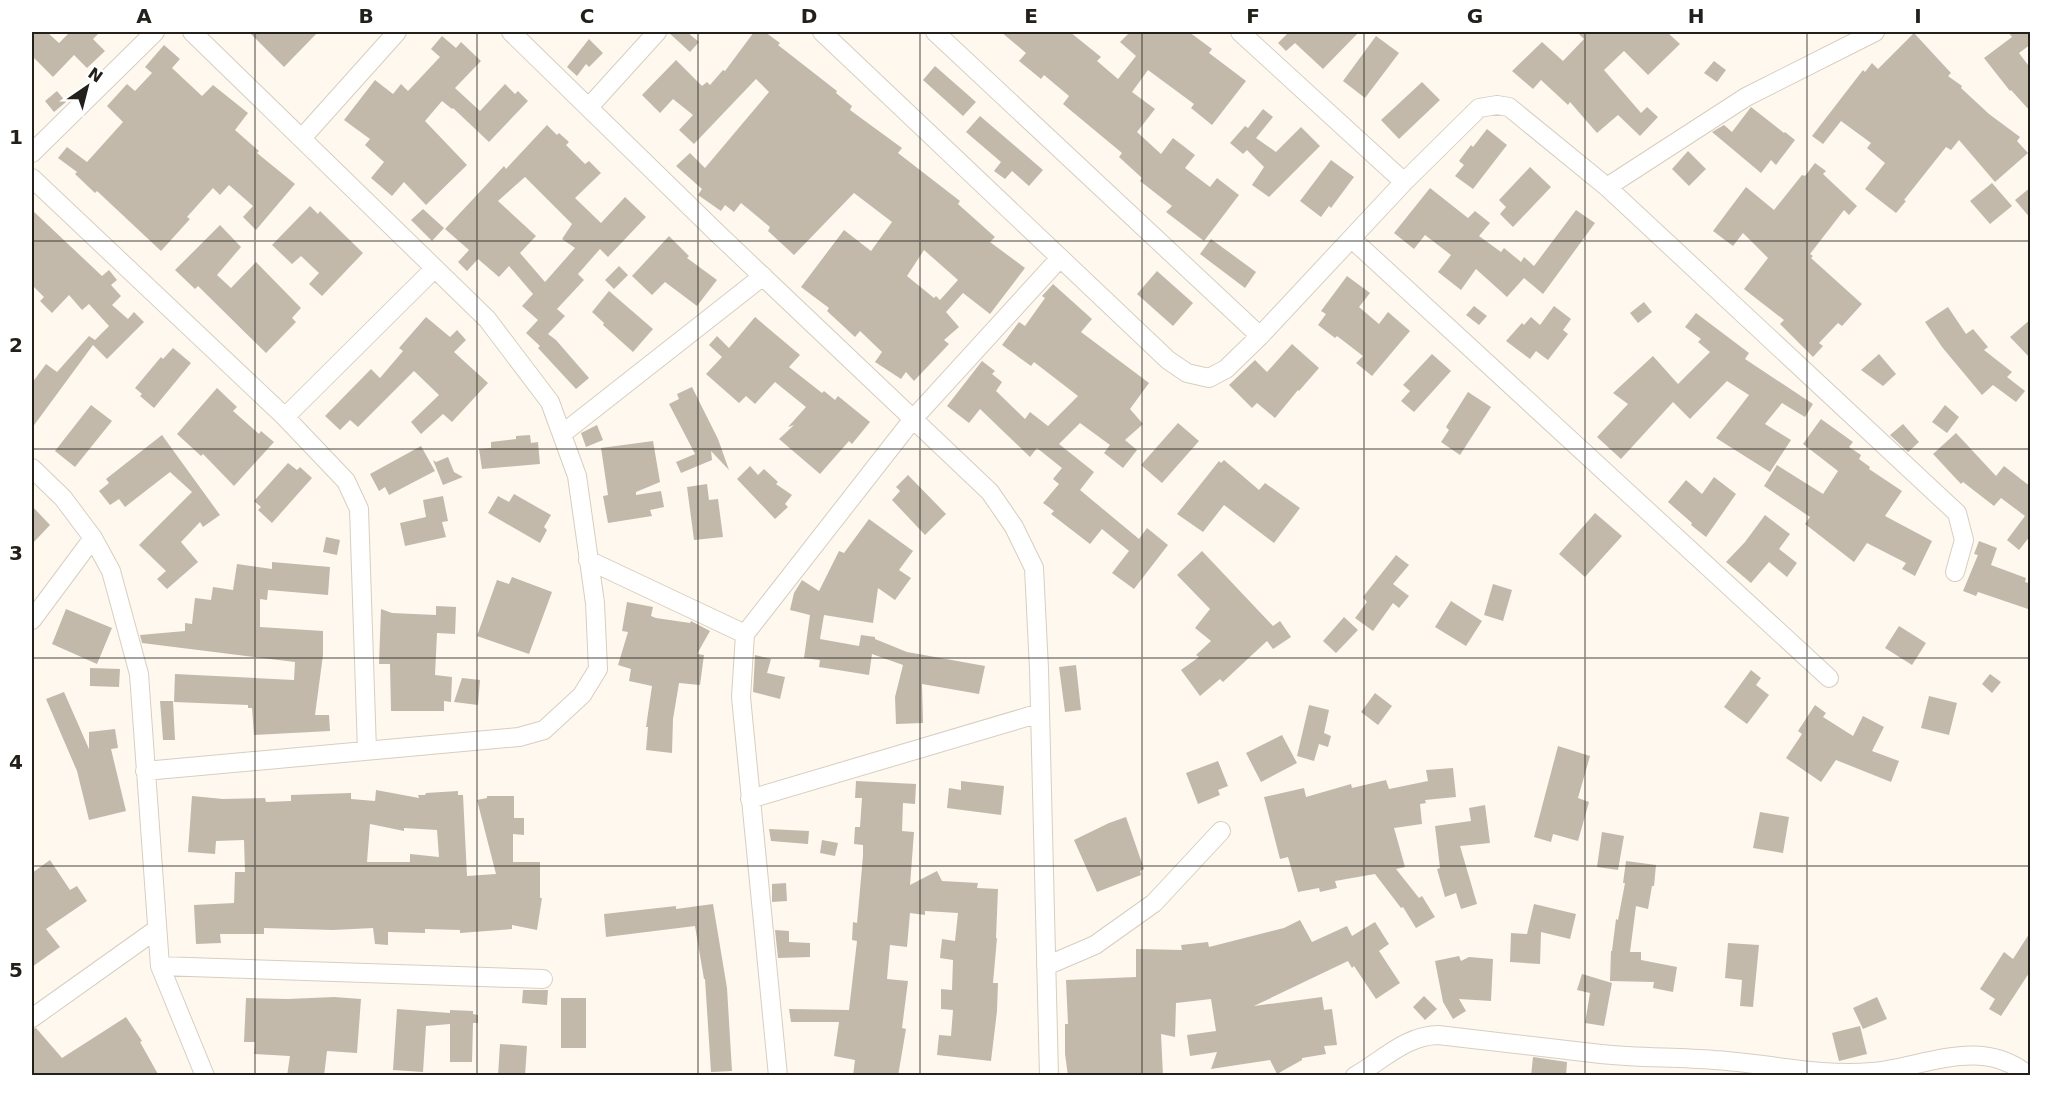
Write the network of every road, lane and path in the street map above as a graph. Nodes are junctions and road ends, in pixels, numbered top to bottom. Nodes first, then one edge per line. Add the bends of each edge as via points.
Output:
1 (155, 32) edge
2 (192, 32) edge
3 (397, 32) edge
4 (511, 32) edge
5 (657, 32) edge
6 (822, 32) edge
7 (935, 32) edge
8 (1240, 32) edge
9 (1875, 32) edge
10 (589, 107) junction
11 (302, 138) junction
12 (32, 153) edge
13 (32, 178) edge
14 (1404, 182) junction
15 (1607, 187) junction
16 (1352, 239) junction
17 (1060, 258) junction
18 (435, 268) junction
19 (763, 276) junction
20 (1260, 336) junction
21 (285, 417) junction
22 (913, 419) junction
23 (562, 434) junction
24 (32, 468) edge
25 (93, 538) junction
26 (588, 560) junction
27 (1955, 572) dead end
28 (32, 620) edge
29 (745, 634) junction
30 (1829, 678) dead end
31 (1040, 713) junction
32 (368, 751) junction
33 (145, 771) junction
34 (750, 799) junction
35 (1221, 831) dead end
36 (157, 929) junction
37 (160, 966) junction
38 (1046, 966) junction
39 (543, 979) dead end
40 (32, 1018) edge
41 (205, 1076) edge
42 (778, 1076) edge
43 (1049, 1076) edge
44 (1355, 1076) edge
45 (2029, 1076) edge

1 - 12 street
2 - 11 street
3 - 11 street
4 - 10 street
5 - 10 street
6 - 17 street
7 - 20 street
8 - 14 street
9 - 15 street via 1746,98
10 - 19 street
11 - 18 street
13 - 21 street
14 - 15 street via 1479,108 1497,105 1518,113
14 - 16 street
15 - 27 street via 1957,513 1964,540
16 - 20 street
16 - 30 street
17 - 20 street via 1168,360 1187,373 1209,378 1226,369
17 - 22 street
18 - 21 street
18 - 23 street via 487,319 550,402
19 - 22 street
19 - 23 street
21 - 32 street via 346,481 359,509
22 - 29 street
22 - 31 street via 990,492 1014,527 1034,568
23 - 26 street via 577,476
24 - 25 street via 63,498
25 - 28 street
25 - 33 street via 111,571 139,674
26 - 29 street
26 - 32 street via 595,603 598,669 582,695 544,730 519,737
29 - 34 street via 741,697
31 - 34 street
31 - 38 street
32 - 33 street
33 - 36 street
34 - 42 street
35 - 38 street via 1154,903 1095,945
36 - 37 street
36 - 40 street
37 - 39 street
37 - 41 street
38 - 43 street
44 - 45 street via 1421,1035 1841,1075 1971,1054 1996,1057

